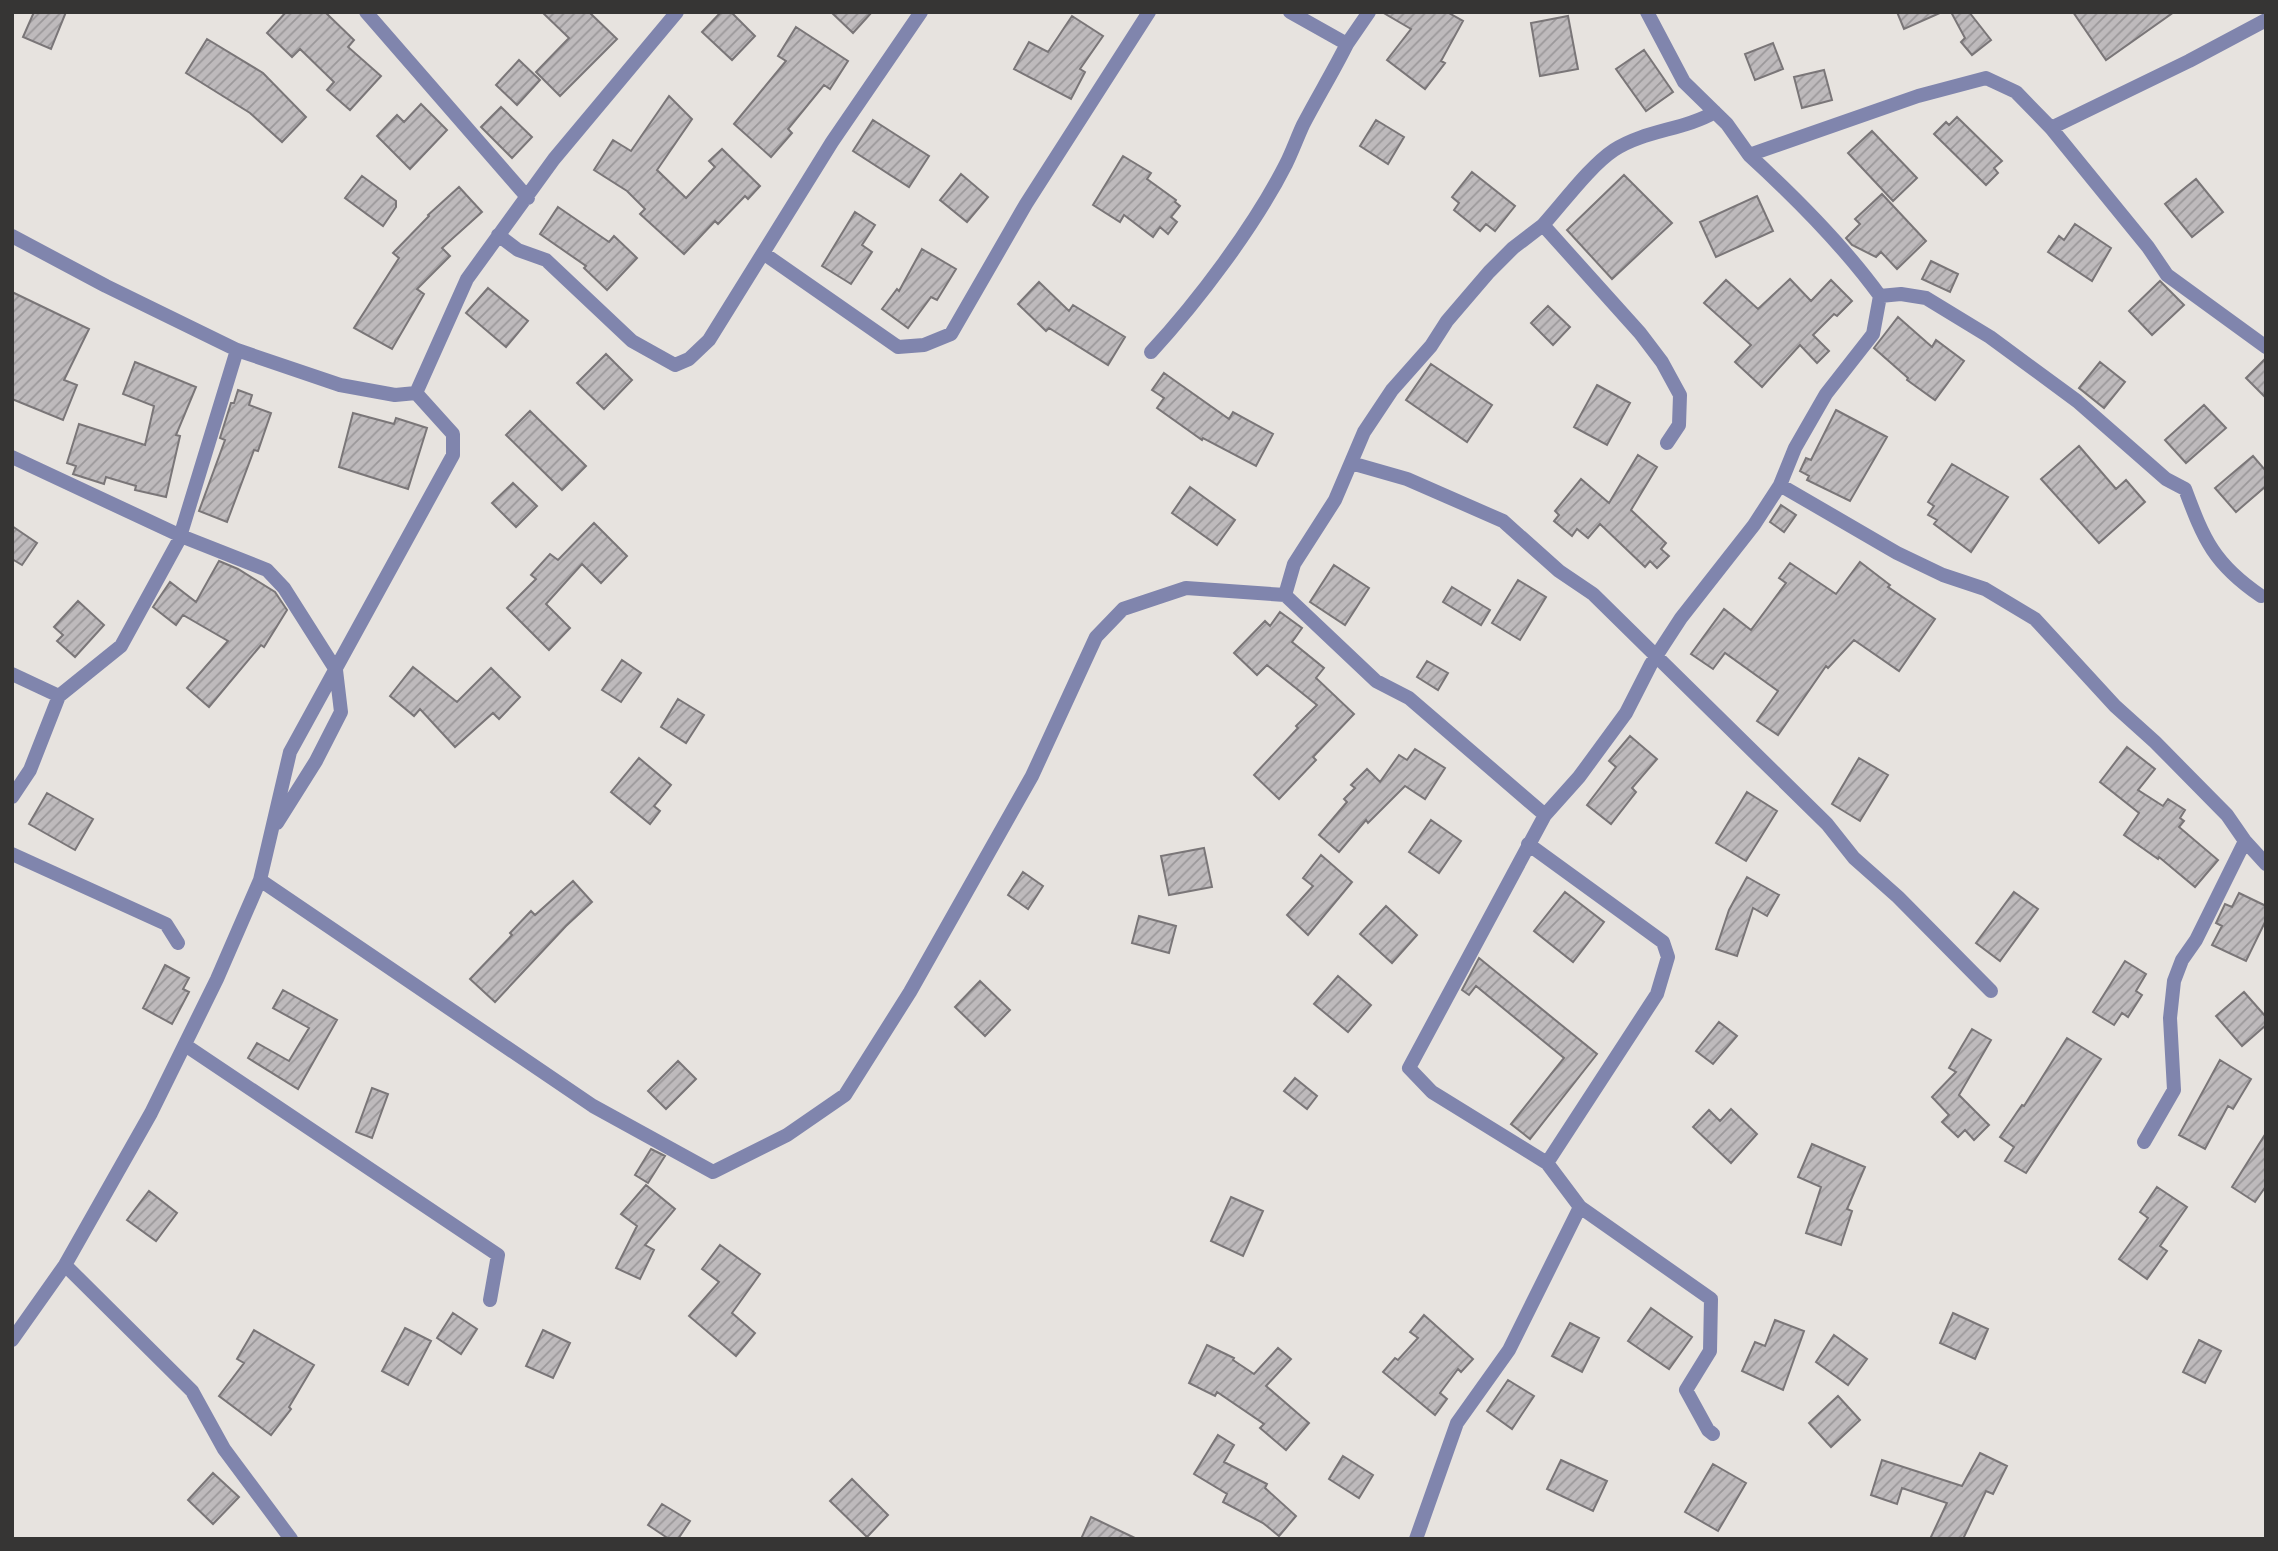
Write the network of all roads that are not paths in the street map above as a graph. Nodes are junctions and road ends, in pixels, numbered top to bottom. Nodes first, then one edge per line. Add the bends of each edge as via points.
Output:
1 (366, 12) edge
2 (677, 12) edge
3 (921, 12) edge
4 (1149, 12) edge
5 (1290, 12) edge
6 (1369, 12) edge
7 (1647, 12) edge
8 (2266, 20) edge
9 (1346, 44) junction
10 (1715, 112) junction
11 (2051, 128) junction
12 (1749, 155) junction
13 (528, 198) junction
14 (1543, 225) junction
15 (498, 235) junction
16 (12, 236) edge
17 (763, 253) junction
18 (1880, 296) junction
19 (2266, 347) edge
20 (237, 350) junction
21 (1151, 352) dead end
22 (416, 393) junction
23 (1667, 443) dead end
24 (12, 457) edge
25 (1351, 463) junction
26 (1780, 485) junction
27 (180, 536) junction
28 (1285, 595) junction
29 (2260, 596) dead end
30 (1656, 656) junction
31 (336, 670) junction
32 (12, 674) edge
33 (59, 696) junction
34 (12, 797) edge
35 (1545, 815) junction
36 (271, 833) junction
37 (2245, 841) junction
38 (1528, 844) junction
39 (12, 854) edge
40 (2266, 864) edge
41 (260, 880) junction
42 (178, 943) dead end
43 (1991, 991) dead end
44 (184, 1045) junction
45 (2144, 1142) dead end
46 (1547, 1163) junction
47 (1580, 1207) junction
48 (65, 1265) junction
49 (490, 1300) dead end
50 (12, 1340) edge
51 (1713, 1434) dead end
52 (291, 1539) edge
53 (1416, 1539) edge

1 - 13 street
2 - 13 street via 571,138
3 - 17 street
4 - 17 street via 1026,204 951,334 924,345 898,346
5 - 9 street
6 - 9 street
7 - 10 street via 1684,82
8 - 11 street
9 - 21 street via 1258,211
10 - 12 street
10 - 14 street via 1613,150
11 - 12 street via 2016,92 1986,78 1918,96
11 - 19 street via 2167,275
12 - 18 street via 1859,267
13 - 15 street
14 - 23 street via 1662,362 1680,395 1679,425
14 - 25 street via 1489,271 1447,321 1392,390 1364,432
15 - 17 street via 519,250 546,260 632,341 675,365 709,340
15 - 22 street via 467,279
16 - 20 street
18 - 26 street via 1873,334 1826,394
18 - 29 street via 1926,298 1990,337 2077,401 2156,471 2185,489 2208,546 2235,578
20 - 22 street via 340,385 395,395
20 - 27 street
22 - 31 street via 453,434 453,455
24 - 27 street
25 - 28 street via 1335,500 1294,564
25 - 30 street via 1407,479 1503,521 1559,571 1593,594
26 - 30 street
26 - 37 street via 1897,553 1985,589 2035,619 2115,706 2227,815
27 - 31 street via 267,570 284,588
27 - 33 street via 121,646
28 - 35 street via 1376,681 1409,698
28 - 41 street via 1186,588 1123,608 1097,637 1032,776 910,992 845,1095 787,1135 713,1172 593,1106
30 - 35 street via 1626,713
30 - 43 street
31 - 36 street via 290,752
31 - 36 street via 341,712
32 - 33 street
33 - 34 street via 30,770
35 - 38 street
36 - 41 street
37 - 40 street
37 - 45 street via 2174,981 2170,1018 2174,1090
38 - 46 street via 1409,1069 1432,1092
38 - 46 street via 1663,942 1668,957 1657,994
39 - 42 street via 166,924
41 - 44 street
44 - 48 street
44 - 49 street via 498,1255
46 - 47 street
47 - 51 street via 1711,1299 1710,1351 1686,1390
47 - 53 street via 1509,1350 1457,1423
48 - 50 street
48 - 52 street via 192,1391 224,1450

